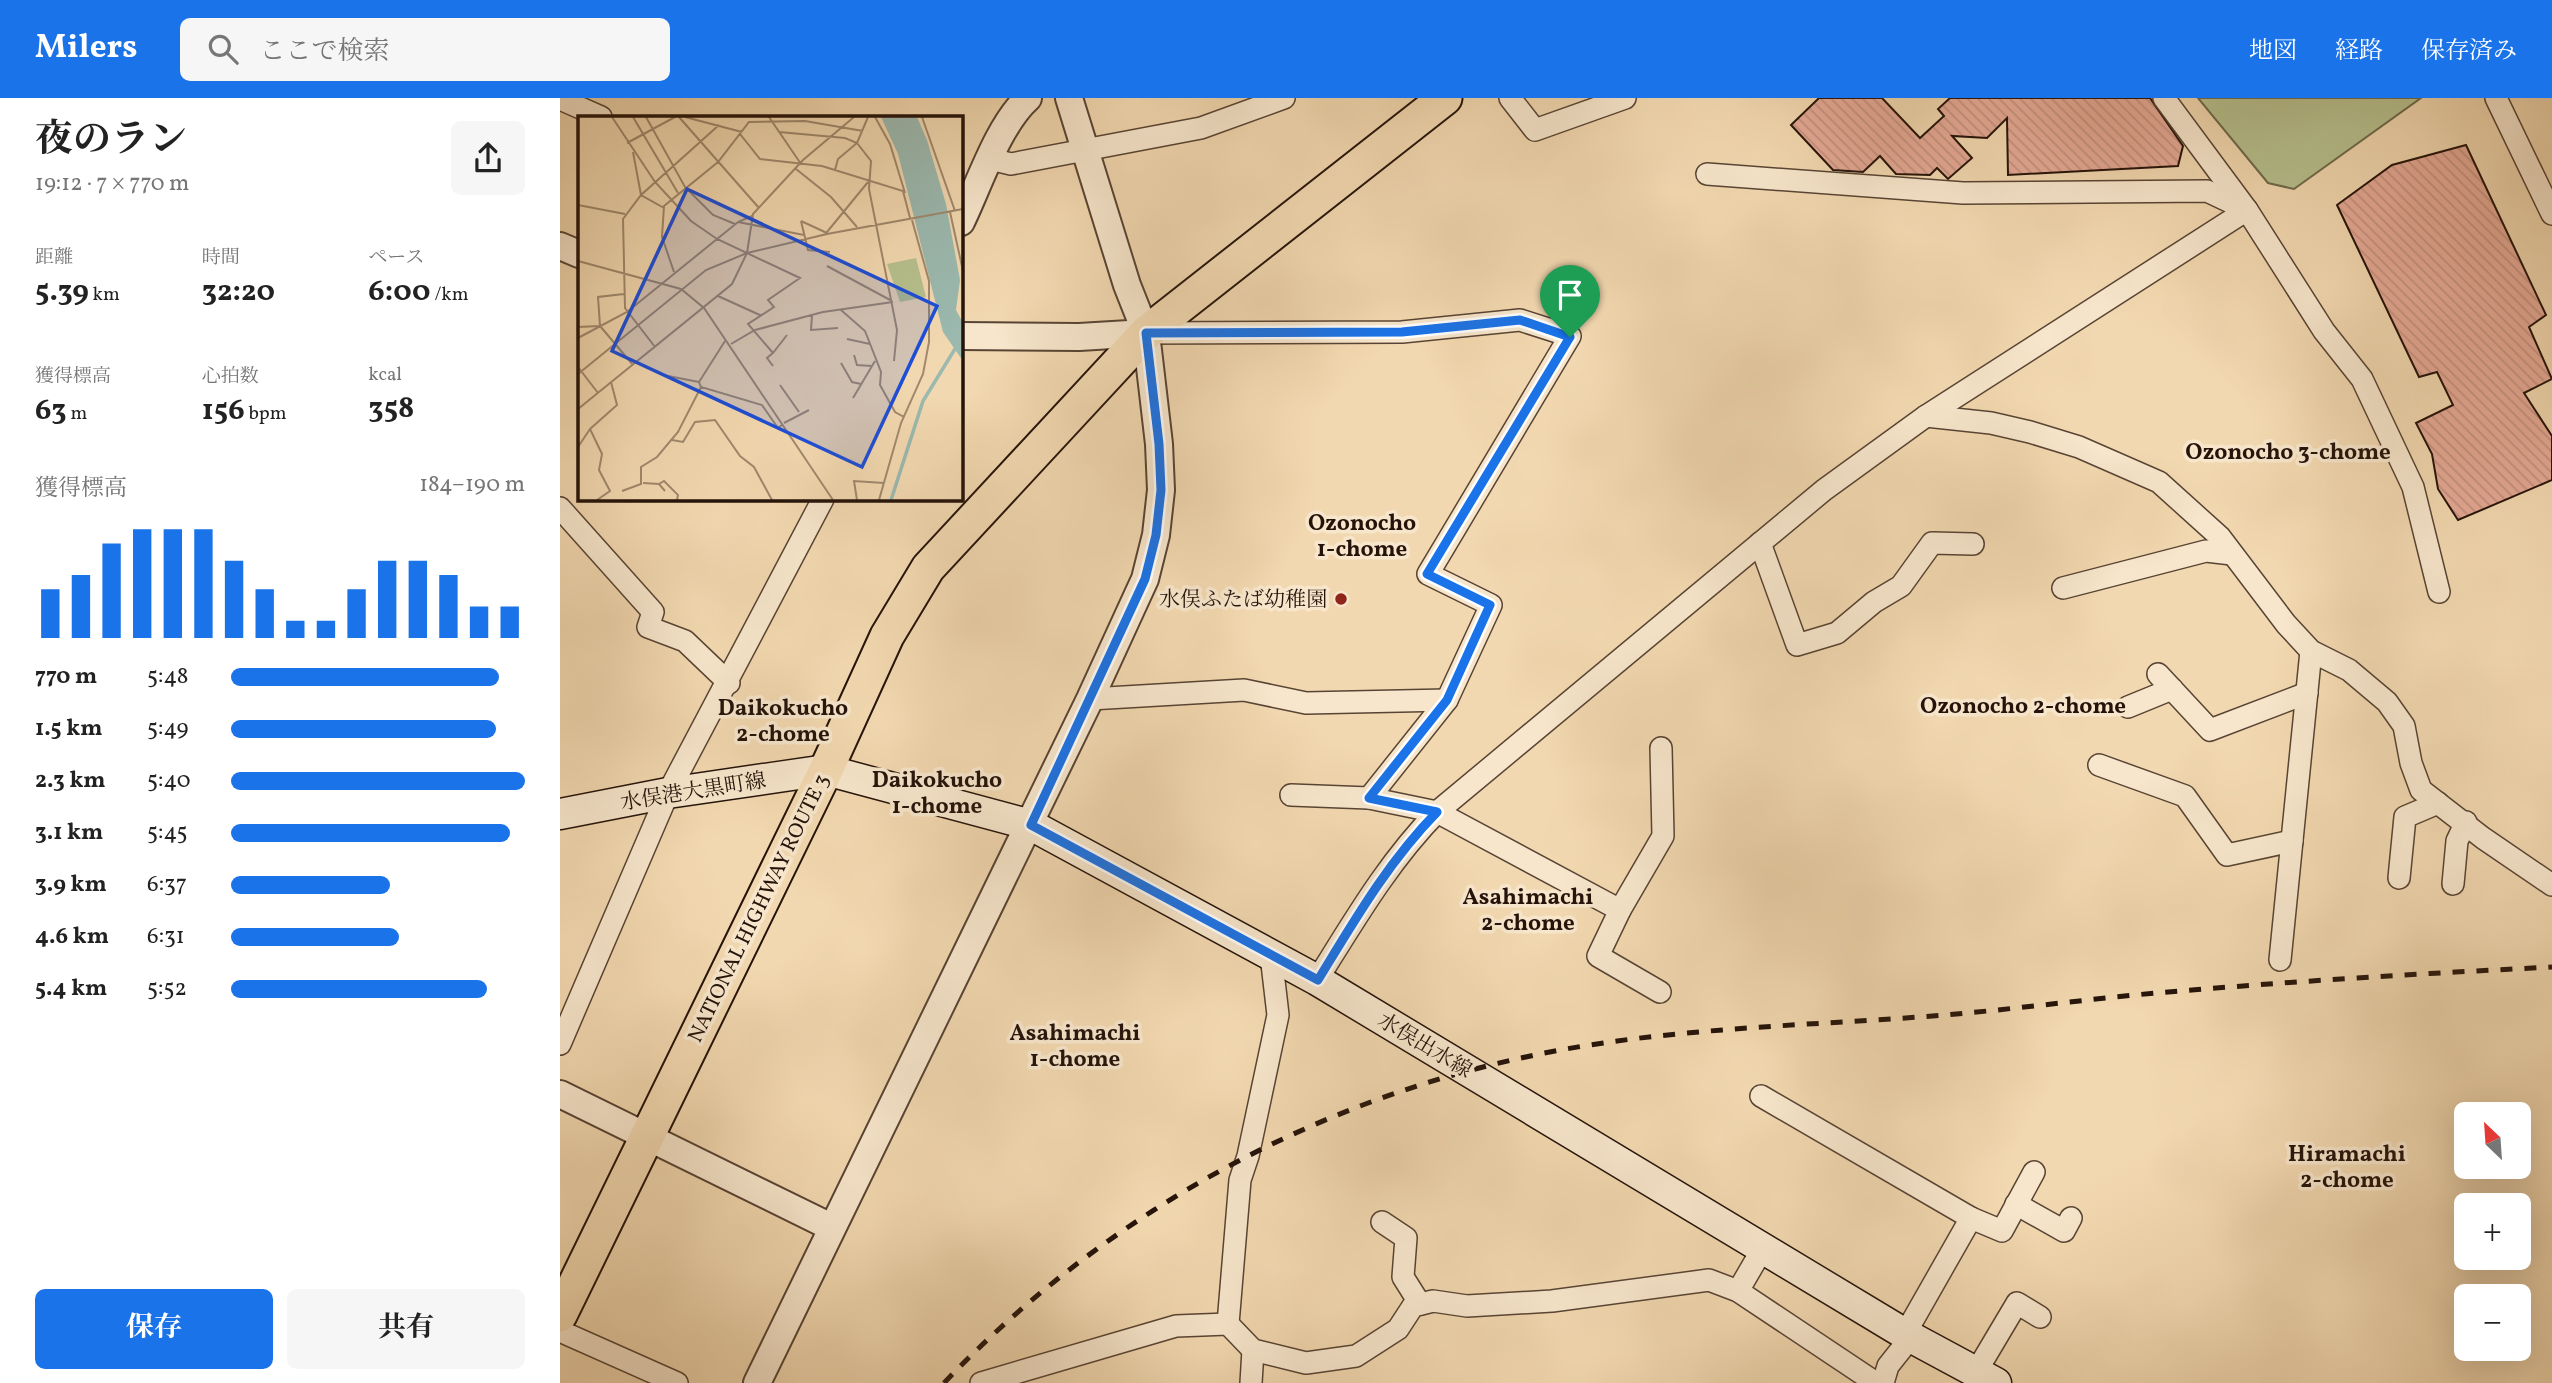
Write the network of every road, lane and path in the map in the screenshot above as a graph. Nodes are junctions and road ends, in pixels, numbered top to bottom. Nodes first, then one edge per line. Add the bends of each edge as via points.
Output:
1 (1028, 98) edge
2 (1069, 98) edge
3 (1284, 98) edge
4 (1445, 98) edge
5 (1510, 98) edge
6 (1625, 98) edge
7 (2164, 98) edge
8 (2496, 98) edge
9 (560, 99) edge
10 (599, 116) edge
11 (1082, 149) junction
12 (990, 159) junction
13 (1707, 174) dead end
14 (970, 184) edge
15 (2247, 210) junction
16 (2552, 214) edge
17 (962, 218) edge
18 (560, 246) edge
19 (578, 254) edge
20 (1146, 333) junction
21 (962, 335) edge
22 (1926, 416) junction
23 (822, 500) edge
24 (560, 508) edge
25 (1760, 543) junction
26 (1973, 544) dead end
27 (2232, 554) junction
28 (2063, 588) dead end
29 (2439, 592) dead end
30 (2311, 651) junction
31 (729, 683) junction
32 (2307, 693) junction
33 (1090, 699) junction
34 (1447, 700) junction
35 (2128, 707) dead end
36 (1661, 748) dead end
37 (2099, 765) dead end
38 (826, 770) junction
39 (668, 793) junction
40 (1291, 795) dead end
41 (1369, 798) junction
42 (2438, 803) junction
43 (1437, 812) junction
44 (560, 814) edge
45 (2466, 822) junction
46 (1031, 825) junction
47 (2292, 841) junction
48 (2399, 878) dead end
49 (2453, 884) dead end
50 (2552, 885) edge
51 (1620, 910) junction
52 (1270, 955) junction
53 (2280, 960) dead end
54 (1318, 980) junction
55 (1660, 992) dead end
56 (560, 1044) edge
57 (560, 1094) edge
58 (1761, 1096) dead end
59 (646, 1135) junction
60 (2034, 1171) dead end
61 (2016, 1204) junction
62 (1970, 1218) junction
63 (1382, 1222) dead end
64 (831, 1227) junction
65 (2064, 1231) dead end
66 (1763, 1248) junction
67 (1738, 1292) junction
68 (1420, 1304) junction
69 (560, 1315) edge
70 (2040, 1317) dead end
71 (1228, 1324) junction
72 (560, 1331) edge
73 (1908, 1336) junction
74 (1253, 1350) junction
75 (1986, 1378) edge
76 (677, 1383) edge
77 (757, 1383) edge
78 (981, 1383) edge
79 (1251, 1383) edge
80 (1876, 1383) edge
81 (1883, 1383) edge

1 - 12 street via 1018,107
2 - 11 street
3 - 11 street via 1201,128
4 - 20 highway, NATIONAL HIGHWAY ROUTE 3
5 - 6 street via 1535,130
7 - 15 street
8 - 16 street
9 - 10 street
11 - 12 street via 1011,164
11 - 20 street
12 - 14 street
13 - 15 street via 1963,194 2207,191
14 - 17 street
15 - 22 street
15 - 29 street via 2324,331 2362,379 2413,487
18 - 19 street
20 - 21 street
20 - 33 street via 1159,444 1161,490 1156,535 1145,579
20 - 34 street via 1402,332 1520,320 1570,337 1427,574 1490,605
20 - 38 highway, NATIONAL HIGHWAY ROUTE 3 via 928,568 887,636
22 - 25 street
22 - 27 street via 2030,432 2079,447 2158,482 2220,537
23 - 31 street
24 - 31 street via 653,612 648,627 685,640
25 - 26 street via 1797,645 1838,633 1901,586 1932,543
25 - 43 street
27 - 28 street via 2206,551
27 - 30 street
30 - 32 street
30 - 42 street via 2349,670 2387,702 2404,726 2421,790
31 - 39 street
32 - 35 street via 2210,730 2165,681
32 - 47 street
33 - 34 street via 1244,690 1306,703
33 - 46 street
34 - 41 street
36 - 51 street via 1664,836
37 - 47 street via 2185,796 2227,855
38 - 39 main road, 水俣港大黒町線
38 - 46 main road, 水俣出水線
38 - 59 highway, NATIONAL HIGHWAY ROUTE 3
39 - 44 main road, 水俣港大黒町線
39 - 56 street
40 - 41 street
41 - 43 street
42 - 45 street
42 - 48 street via 2405,817
43 - 51 street
43 - 54 street via 1381,876
45 - 49 street via 2457,841
45 - 50 street
46 - 52 main road, 水俣出水線
46 - 64 street
47 - 53 street
51 - 55 street via 1598,956
52 - 54 main road, 水俣出水線
52 - 71 street via 1278,1015 1240,1180
54 - 66 main road, 水俣出水線
57 - 59 street
58 - 62 street
59 - 64 street
59 - 69 highway, NATIONAL HIGHWAY ROUTE 3
60 - 61 street
61 - 62 street via 2002,1231
61 - 65 street
62 - 73 street
63 - 68 street via 1406,1238 1403,1277
64 - 77 street
66 - 67 street
66 - 73 main road, 水俣出水線
67 - 68 street via 1709,1280 1552,1301
67 - 80 street
68 - 74 street via 1413,1306 1398,1329 1356,1356 1306,1363
70 - 75 street via 2017,1303
71 - 74 street
71 - 78 street via 1176,1326
72 - 76 street
73 - 75 main road, 水俣出水線
73 - 81 street via 1888,1366
74 - 79 street

